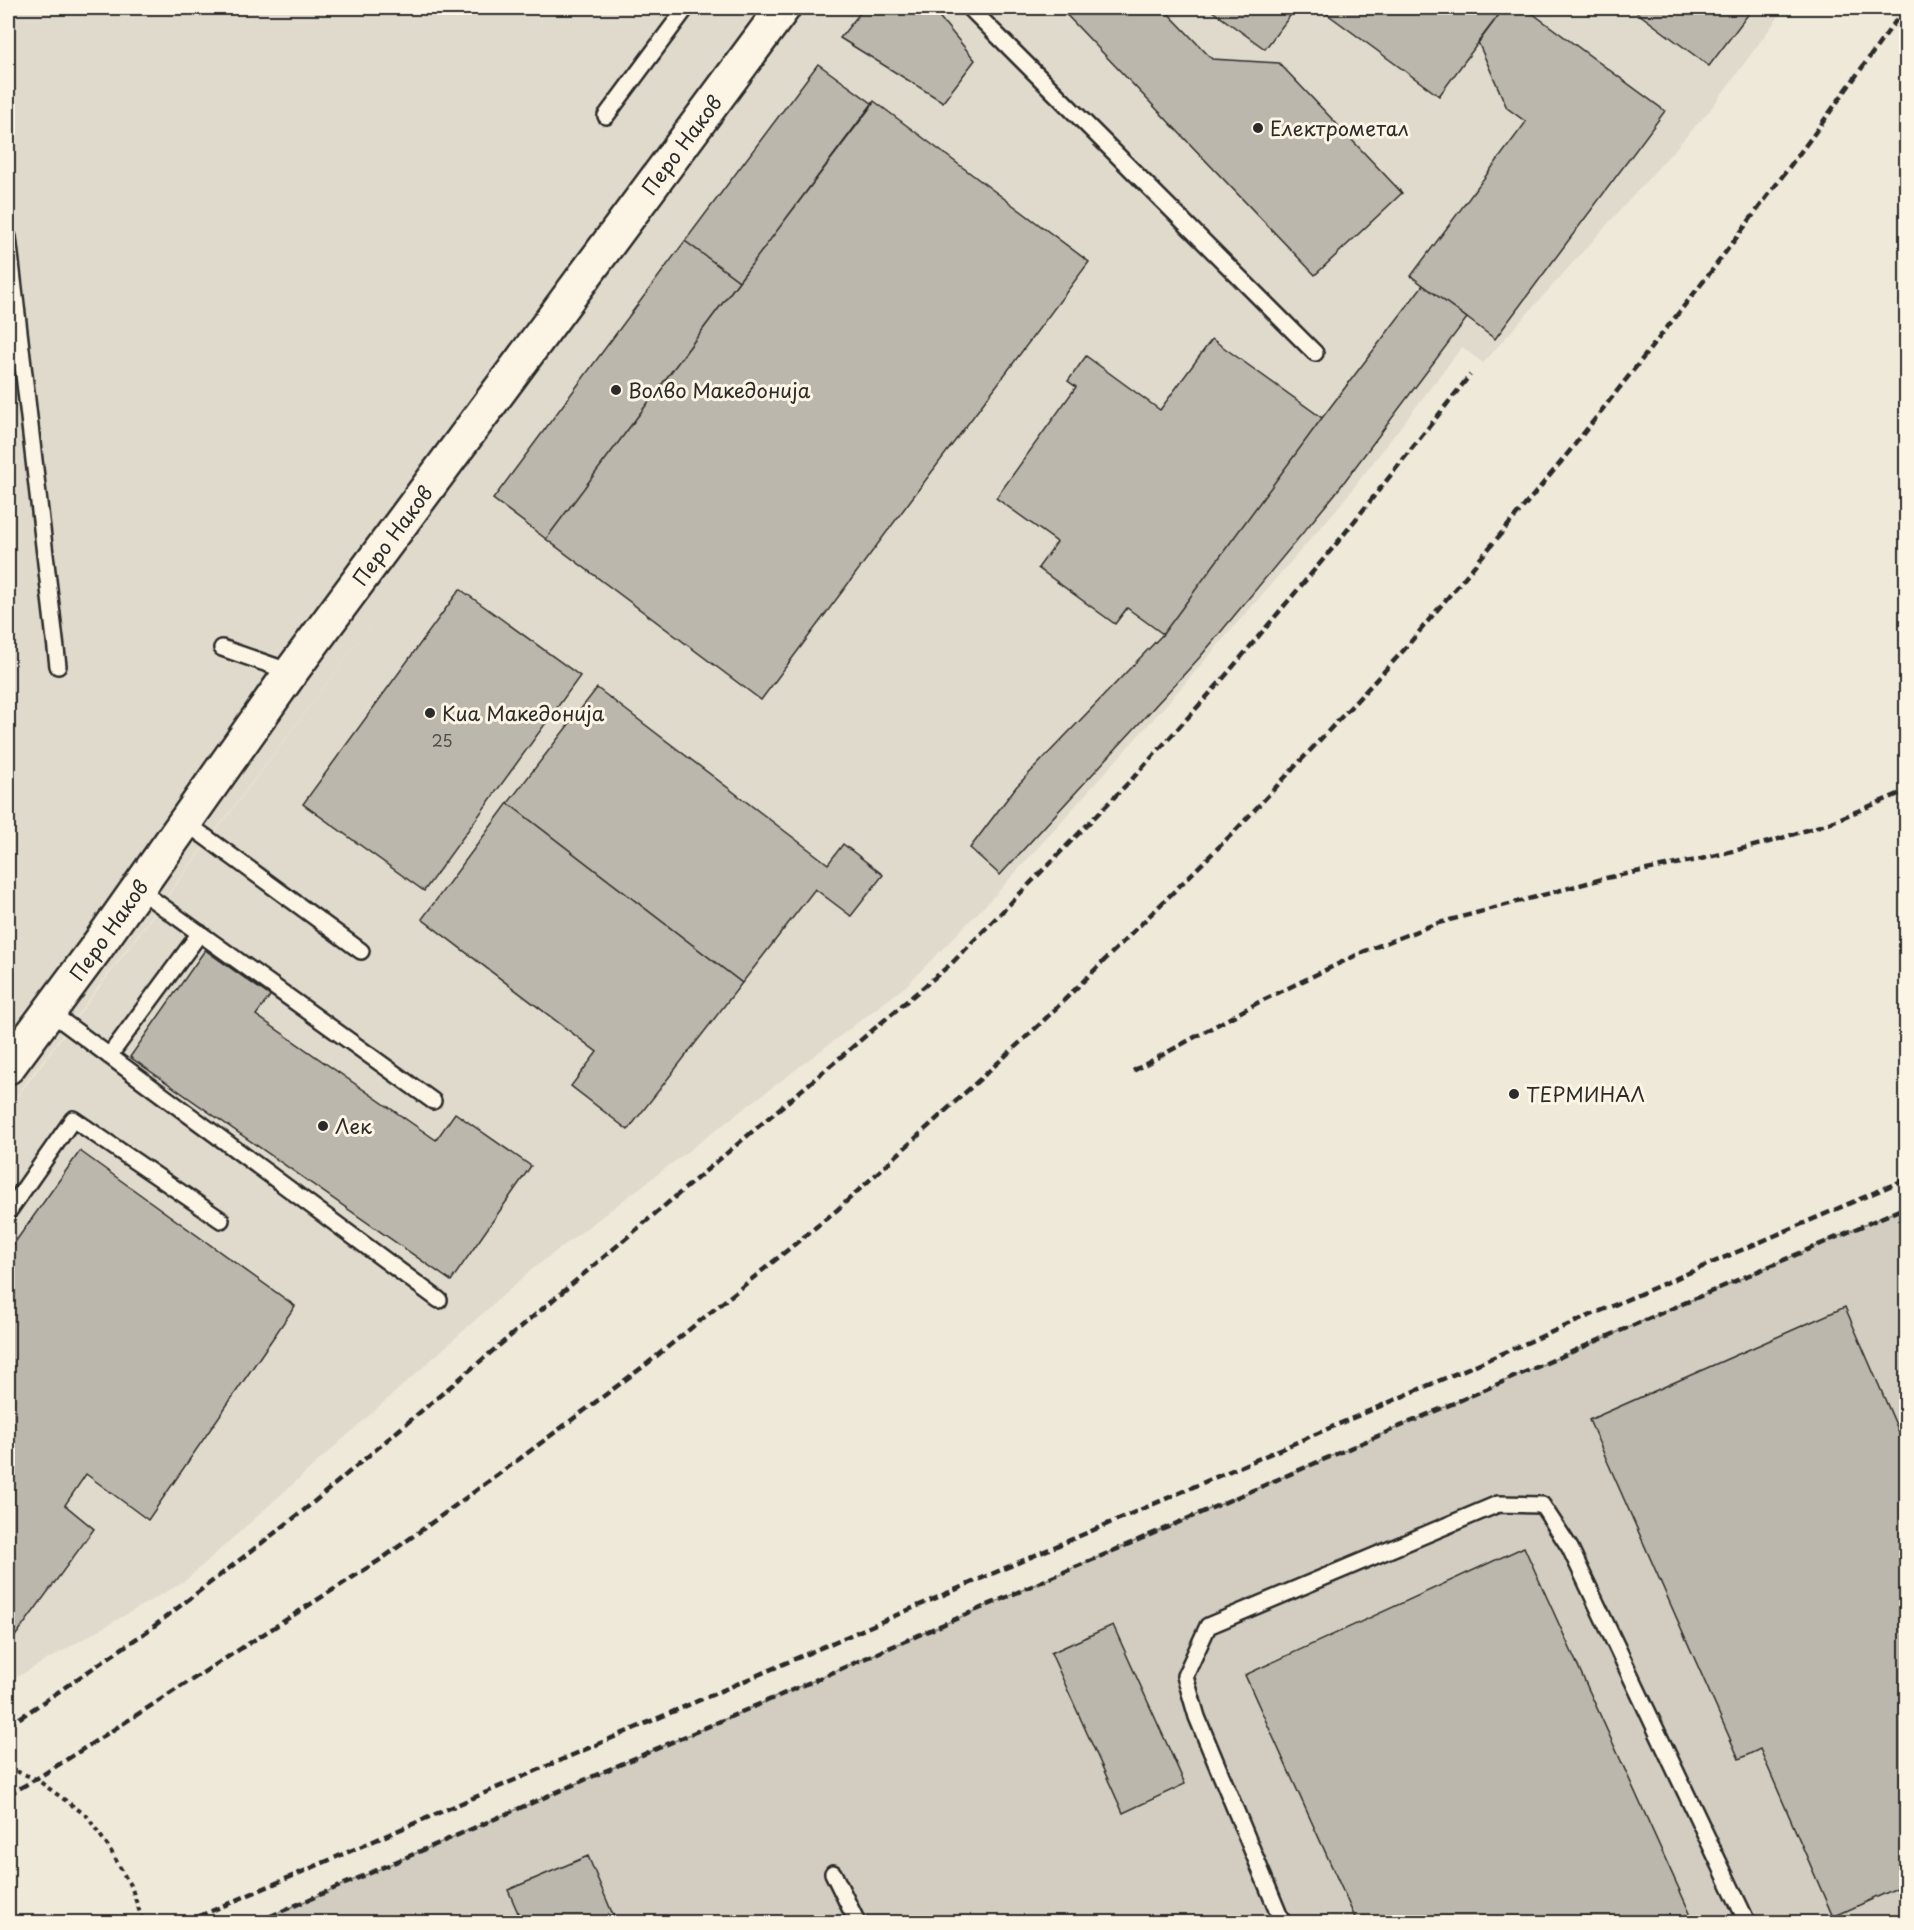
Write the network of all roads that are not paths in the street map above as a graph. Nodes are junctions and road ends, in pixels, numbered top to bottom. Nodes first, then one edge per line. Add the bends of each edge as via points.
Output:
1 (686, 8) edge
2 (783, 8) edge
3 (970, 8) edge
4 (606, 116) dead end
5 (8, 237) edge
6 (1315, 353) dead end
7 (222, 648) dead end
8 (58, 666) dead end
9 (291, 672) junction
10 (185, 822) junction
11 (138, 889) junction
12 (200, 933) junction
13 (361, 951) dead end
14 (50, 1012) junction
15 (110, 1056) junction
16 (8, 1067) edge
17 (433, 1101) dead end
18 (8, 1212) edge
19 (221, 1220) dead end
20 (439, 1300) dead end
21 (833, 1873) dead end
22 (857, 1923) edge
23 (1282, 1923) edge
24 (1747, 1923) edge

1 - 4 lane
2 - 9 street, Перо Наков
3 - 6 lane
5 - 8 lane
7 - 9 lane
9 - 10 street, Перо Наков
10 - 11 street, Перо Наков
10 - 13 lane
11 - 12 lane
11 - 14 street, Перо Наков
12 - 15 lane
12 - 17 lane
14 - 15 lane
14 - 16 street, Перо Наков
15 - 20 lane
18 - 19 lane via 73,1119
21 - 22 lane
23 - 24 lane via 1197,1717 1185,1676 1208,1626 1498,1504 1542,1505 1570,1548

